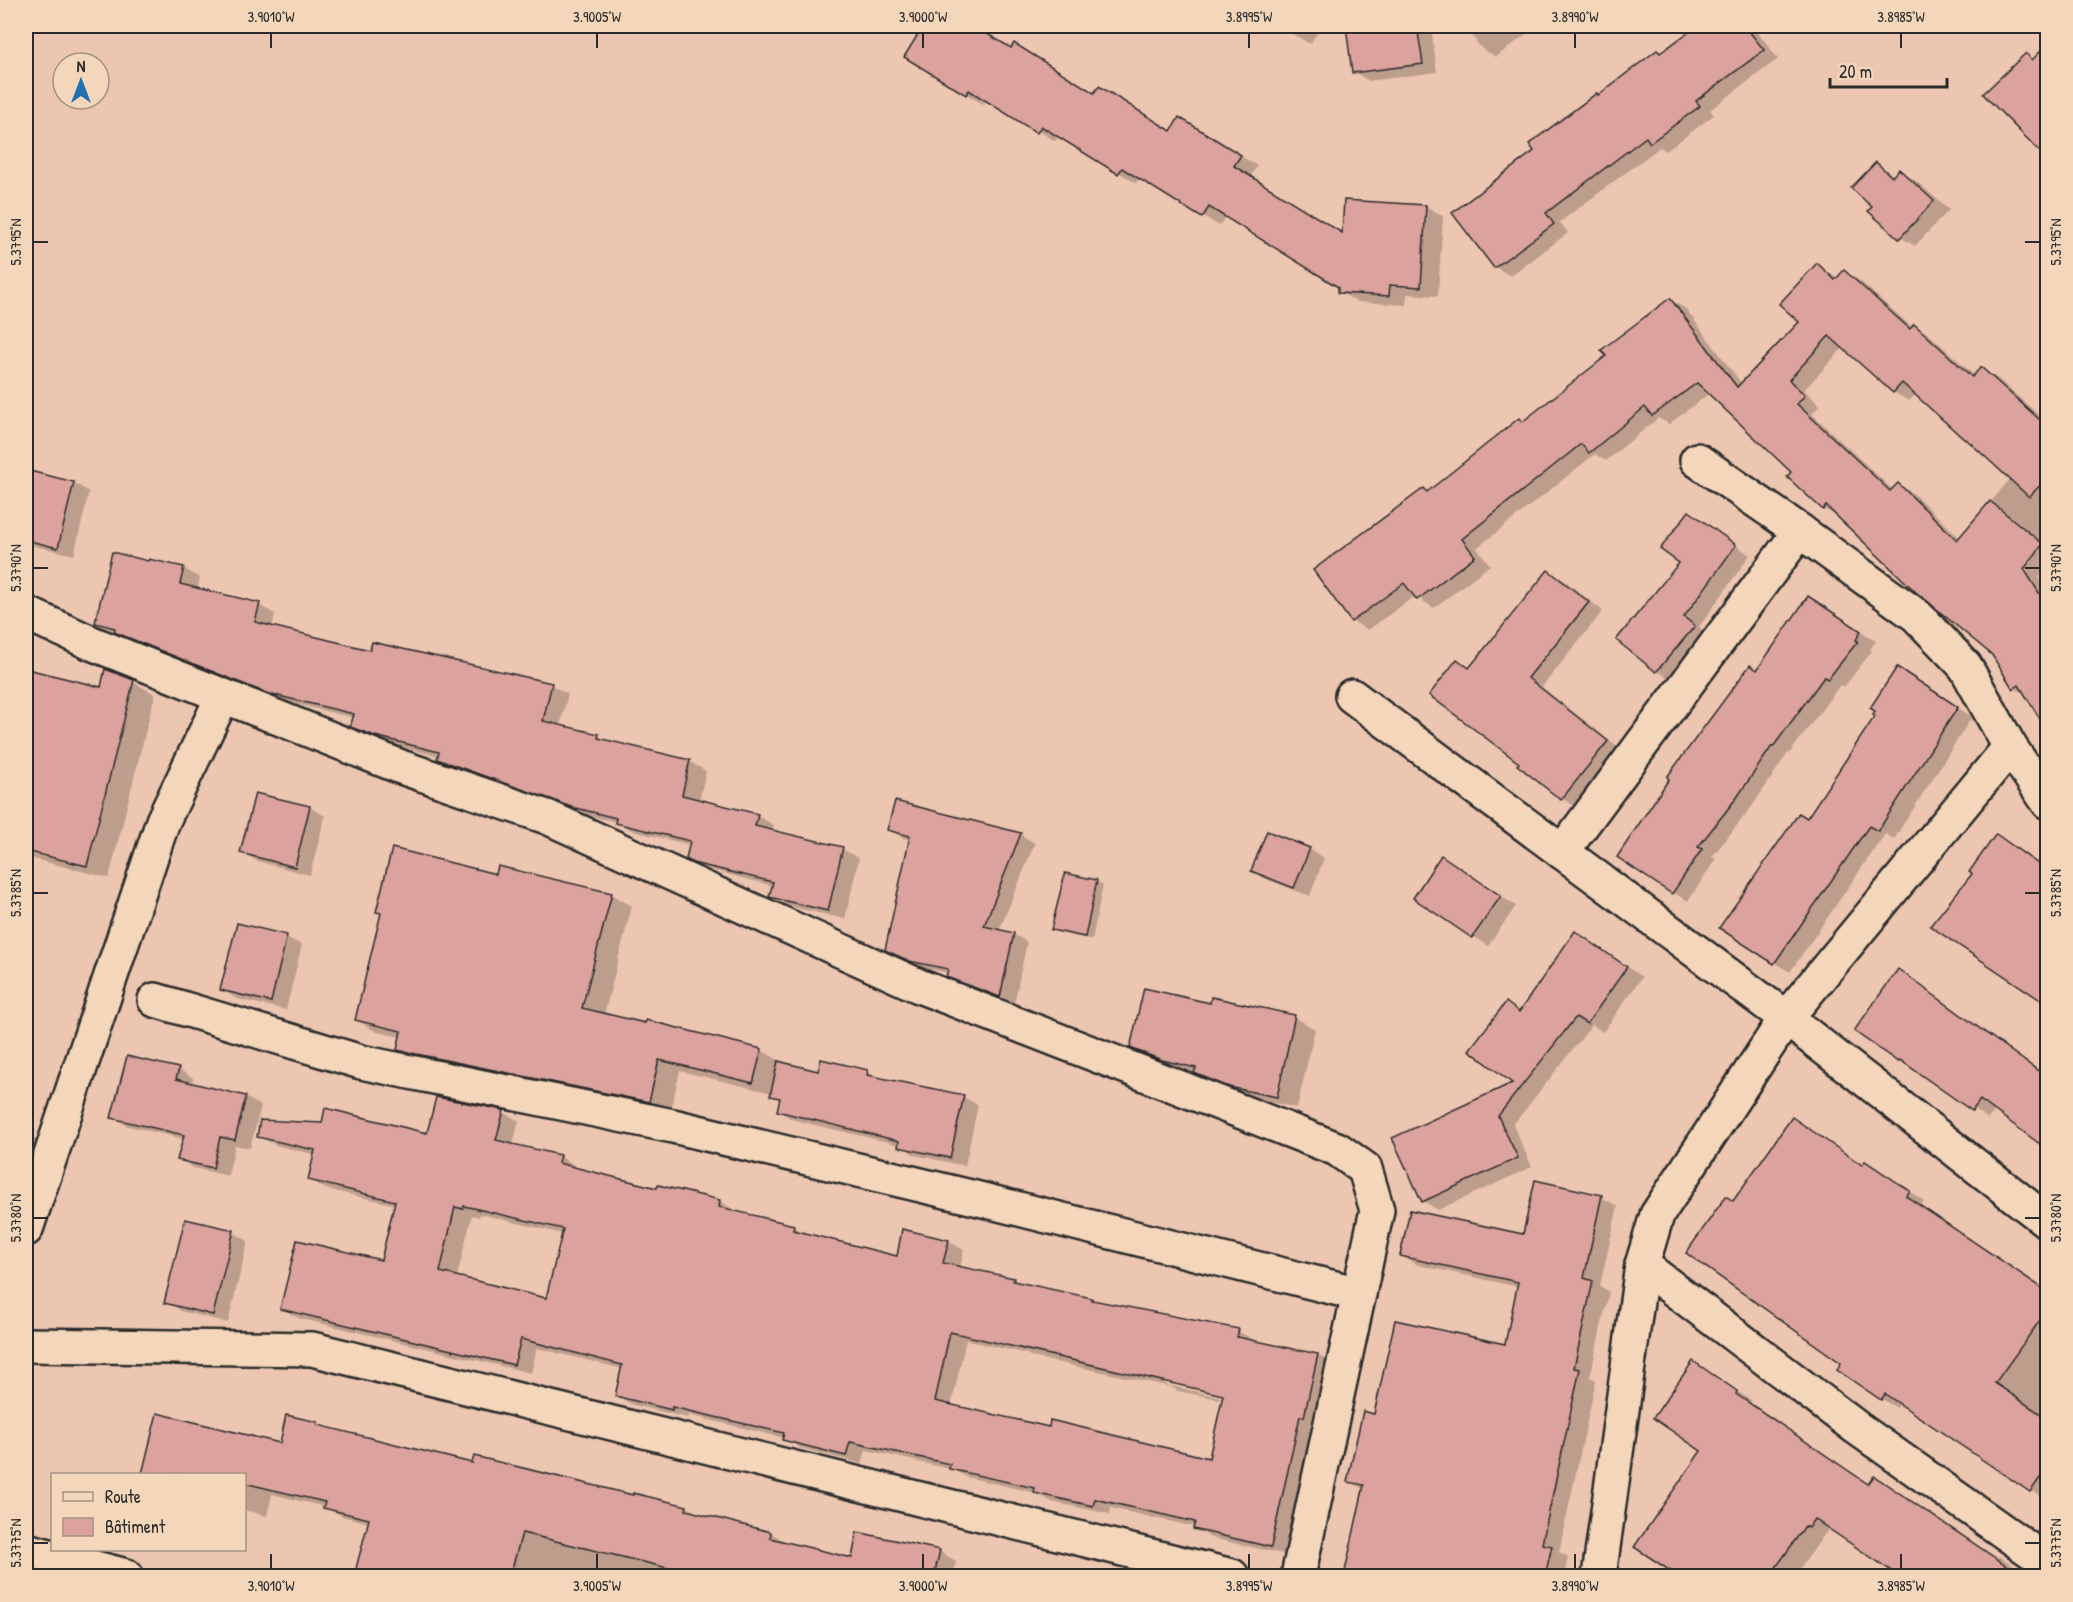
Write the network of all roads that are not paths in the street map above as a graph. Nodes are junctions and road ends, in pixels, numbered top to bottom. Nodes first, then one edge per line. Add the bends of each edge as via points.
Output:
1 (1697, 460) dead end
2 (1800, 531) junction
3 (26, 613) edge
4 (223, 696) junction
5 (1352, 696) dead end
6 (2010, 747) junction
7 (2048, 802) edge
8 (1562, 852) junction
9 (155, 1000) dead end
10 (1786, 1018) junction
11 (2048, 1222) edge
12 (26, 1229) edge
13 (1642, 1265) junction
14 (1359, 1294) junction
15 (26, 1345) edge
16 (26, 1550) edge
17 (2048, 1563) edge
18 (1601, 1575) edge
19 (126, 1576) edge
20 (1232, 1576) edge
21 (1298, 1576) edge

1 - 2 street
2 - 6 street via 1917,616 1965,666
2 - 8 street
3 - 4 street
4 - 12 street via 163,821
4 - 14 street via 401,767 547,817 919,986 1336,1149 1365,1169 1377,1210
5 - 8 street
6 - 7 street
6 - 10 street
8 - 10 street
9 - 14 street via 361,1062 673,1126
10 - 11 street
10 - 13 street via 1657,1215
13 - 17 street via 1857,1428
13 - 18 street
14 - 21 street
15 - 20 street via 312,1350
16 - 19 street

